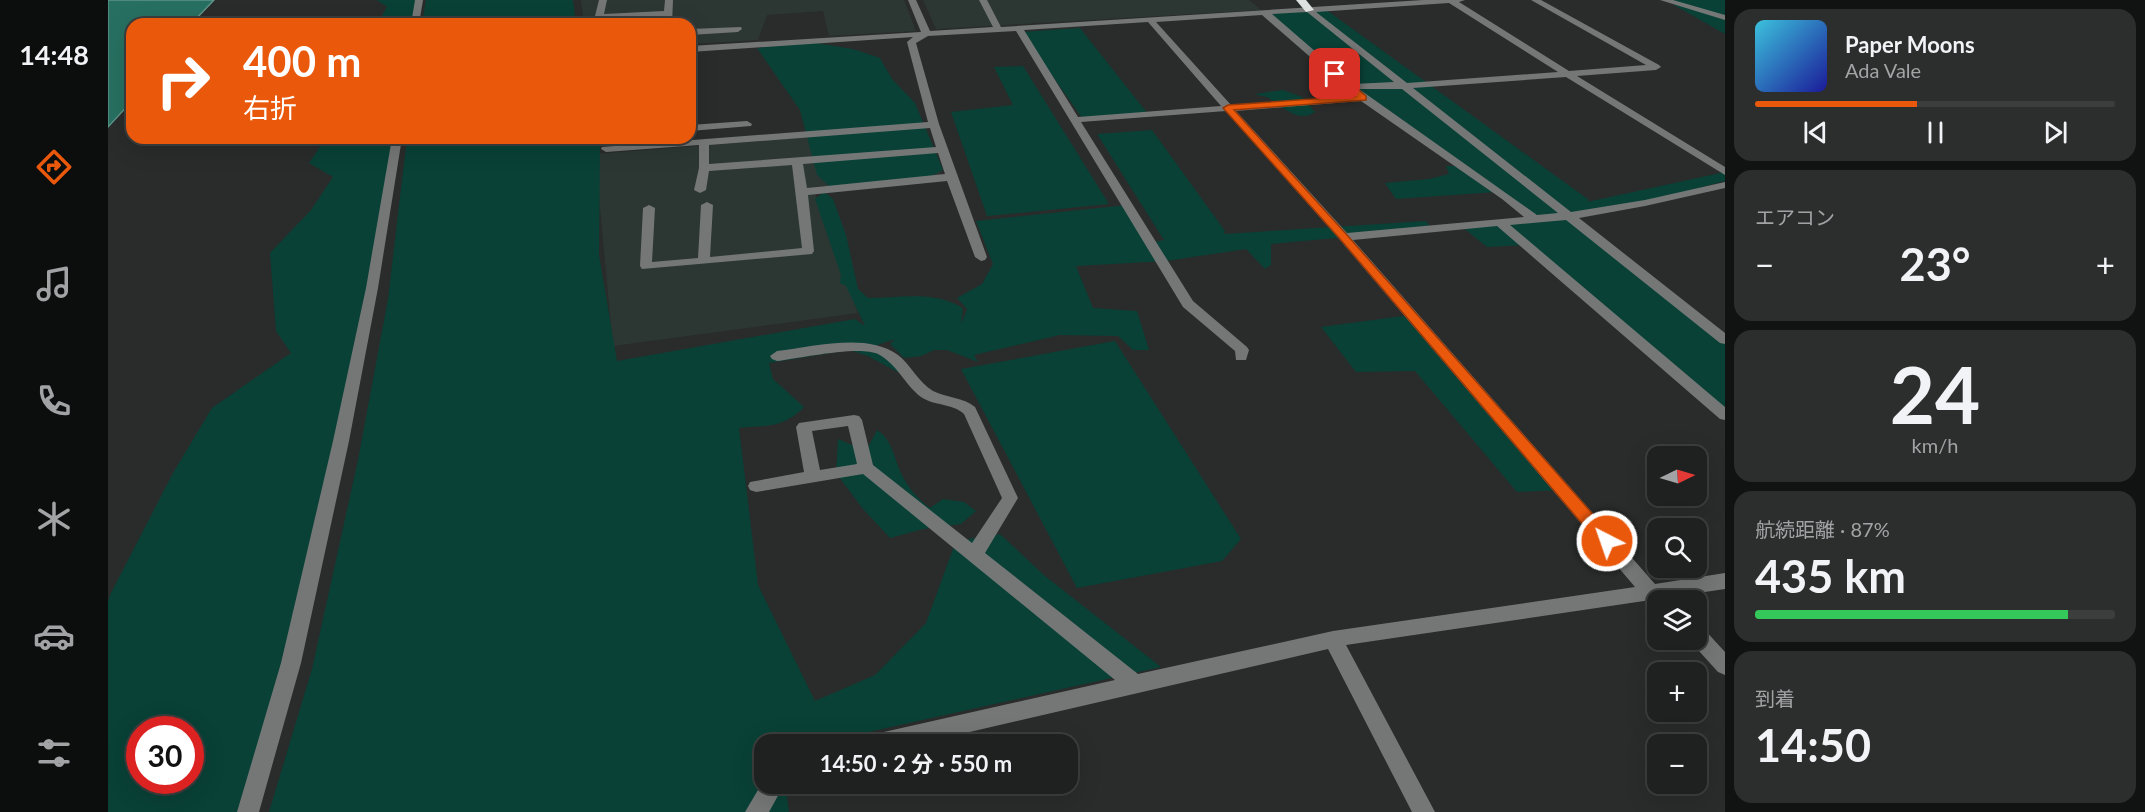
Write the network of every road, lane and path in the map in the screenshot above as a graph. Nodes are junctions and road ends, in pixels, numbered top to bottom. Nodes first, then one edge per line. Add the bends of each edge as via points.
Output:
1 (419, 0) edge
2 (603, 0) edge
3 (669, 0) edge
4 (912, 0) edge
5 (983, 0) edge
6 (1301, 0) edge
7 (1451, 0) edge
8 (1461, 0) edge
9 (1535, 0) edge
10 (1664, 0) edge
11 (1228, 8) dead end
12 (1309, 10) junction
13 (669, 13) junction
14 (1265, 13) junction
15 (1235, 15) junction
16 (416, 18) edge
17 (598, 18) edge
18 (618, 18) edge
19 (669, 18) edge
20 (1725, 18) edge
21 (1150, 20) junction
22 (738, 28) dead end
23 (1019, 29) junction
24 (999, 30) junction
25 (696, 32) edge
26 (926, 34) junction
27 (696, 49) edge
28 (1567, 74) junction
29 (1402, 85) junction
30 (1350, 87) junction
31 (1363, 98) junction
32 (1228, 108) junction
33 (1074, 120) junction
34 (747, 124) dead end
35 (933, 125) junction
36 (696, 128) edge
37 (704, 142) junction
38 (696, 143) edge
39 (396, 144) edge
40 (676, 144) edge
41 (606, 149) dead end
42 (941, 150) junction
43 (797, 161) junction
44 (704, 168) junction
45 (1725, 172) edge
46 (951, 177) junction
47 (1725, 185) edge
48 (700, 190) dead end
49 (802, 192) junction
50 (707, 205) dead end
51 (649, 208) dead end
52 (1569, 216) junction
53 (1534, 219) junction
54 (1500, 223) junction
55 (1344, 237) junction
56 (981, 257) dead end
57 (704, 261) junction
58 (1725, 340) edge
59 (777, 356) dead end
60 (1241, 357) dead end
61 (1725, 415) edge
62 (866, 468) junction
63 (813, 477) junction
64 (756, 486) dead end
65 (974, 555) junction
66 (1725, 581) edge
67 (1655, 590) edge
68 (1679, 590) edge
69 (1647, 596) edge
70 (1333, 639) junction
71 (1707, 646) edge
72 (1725, 666) edge
73 (1134, 683) junction
74 (917, 734) edge
75 (767, 794) edge
76 (248, 812) edge
77 (756, 812) edge
78 (1424, 812) edge

1 - 16 street
2 - 17 street
3 - 13 street
4 - 26 street
5 - 24 street
6 - 12 highway
7 - 8 street
7 - 12 street
7 - 28 street
9 - 28 street via 1656,67
10 - 20 street
11 - 15 street
12 - 14 street
12 - 29 street
13 - 18 street
13 - 19 street
14 - 15 street
14 - 30 street
15 - 21 street
21 - 23 street
21 - 32 street
22 - 25 street
23 - 24 street
23 - 33 street
24 - 26 street
26 - 27 street
26 - 35 street via 911,42
28 - 29 street
28 - 45 street
29 - 30 street
29 - 52 street
30 - 31 street
31 - 32 street
31 - 53 street
32 - 33 street
32 - 55 street
33 - 60 street via 1188,304 1233,341 1242,350
34 - 36 street
35 - 37 street
35 - 42 street
37 - 38 street
37 - 44 street
39 - 76 street via 341,441 291,663
40 - 41 street
42 - 43 street
42 - 46 street
43 - 44 street
43 - 49 street
44 - 48 street
46 - 49 street
46 - 56 street
47 - 52 street
49 - 57 street via 808,251
50 - 57 street
51 - 57 street via 646,266
52 - 53 street
52 - 58 street
53 - 54 street
54 - 55 street
54 - 61 street
55 - 67 street
59 - 65 street via 859,346 882,350 927,394 963,405 970,411 1010,498
62 - 63 street
62 - 63 street via 854,420 804,428
62 - 65 street
63 - 64 street
65 - 73 street
66 - 68 street
69 - 70 street
70 - 73 street
70 - 78 street
71 - 72 street
73 - 74 street
75 - 77 street

